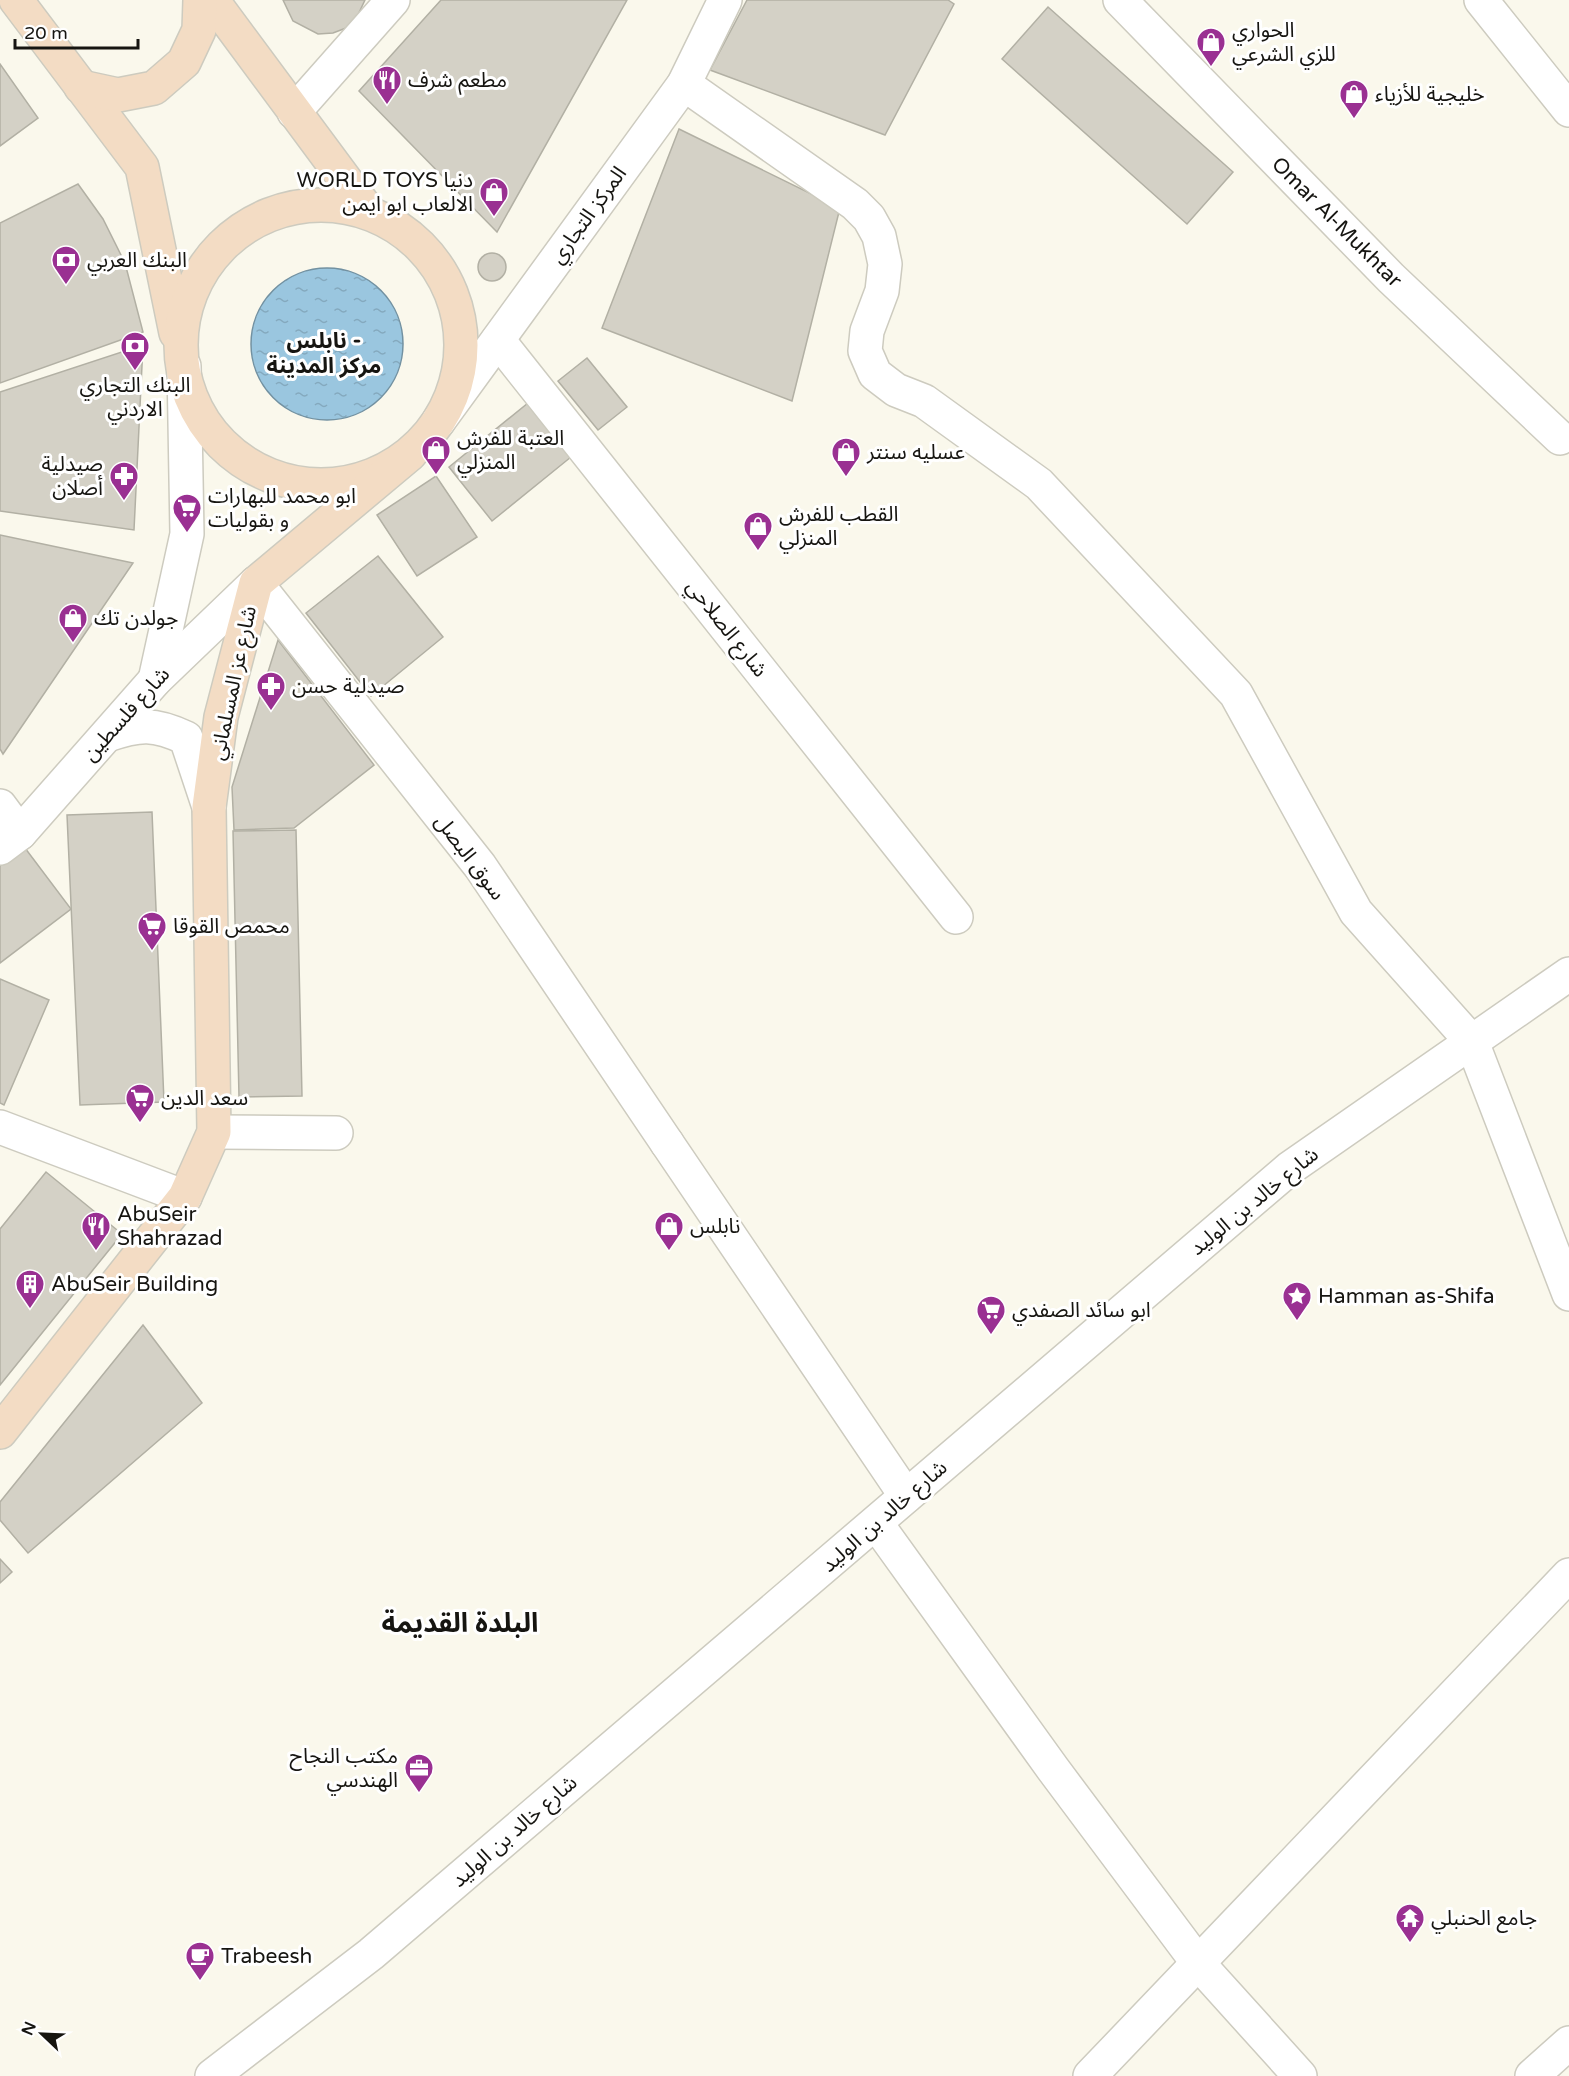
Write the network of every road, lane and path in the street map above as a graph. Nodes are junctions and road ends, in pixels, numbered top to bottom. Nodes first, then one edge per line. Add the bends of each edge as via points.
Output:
1 (16, 0) edge
2 (200, 0) edge
3 (212, 0) edge
4 (393, 0) edge
5 (725, 0) edge
6 (1120, 0) edge
7 (1481, 0) edge
8 (684, 84) junction
9 (81, 87) junction
10 (1569, 110) edge
11 (294, 112) junction
12 (369, 212) junction
13 (498, 340) junction
14 (183, 366) junction
15 (438, 422) junction
16 (1560, 438) dead end
17 (410, 454) junction
18 (256, 584) junction
19 (155, 680) junction
20 (107, 735) junction
21 (0, 806) edge
22 (209, 807) junction
23 (10, 840) edge
24 (956, 917) dead end
25 (1569, 974) edge
26 (1472, 1042) junction
27 (0, 1126) edge
28 (214, 1132) junction
29 (336, 1133) dead end
30 (185, 1197) junction
31 (1569, 1294) edge
32 (0, 1432) edge
33 (906, 1496) junction
34 (876, 1522) junction
35 (1569, 1575) edge
36 (1198, 1963) junction
37 (1569, 2043) edge
38 (212, 2076) edge
39 (1090, 2076) edge
40 (1300, 2076) edge
41 (1532, 2076) edge

1 - 9 main road
2 - 9 main road via 199,30 184,62 154,88 118,95
3 - 11 main road
4 - 11 street
5 - 8 street, المركز التجاري
6 - 16 street, Omar Al-Mukhtar via 1391,278
7 - 10 street
8 - 13 street, المركز التجاري
8 - 26 street via 855,204 869,218 879,237 885,264 882,291 867,331 865,351 875,374 896,390 924,401 1039,484 1236,694 1356,912
9 - 14 main road via 142,167
11 - 12 main road
12 - 14 main road via 325,203 280,209 239,230 207,262 186,303 180,348
12 - 15 main road via 406,232 436,263 454,300 461,342 456,384
13 - 15 street, المركز التجاري
13 - 24 street, شارع الصلاحي
14 - 17 main road via 188,393 210,432 242,463 283,480 327,485 371,476
14 - 19 street via 187,534
15 - 17 main road
17 - 18 main road
18 - 19 street, شارع فلسطين
18 - 22 main road, شارع عز المسلماني via 221,717
18 - 33 street, سوق البصل via 480,866
19 - 20 street, شارع فلسطين
20 - 22 street via 133,726 161,727 186,738
20 - 23 street, شارع فلسطين
21 - 23 street
22 - 28 main road, شارع عز المسلماني
25 - 26 street, شارع خالد بن الوليد
26 - 31 street
26 - 33 street, شارع خالد بن الوليد via 1290,1168
27 - 30 street
28 - 29 street
28 - 30 main road, شارع عز المسلماني
30 - 32 main road, شارع عز المسلماني
33 - 34 street, شارع خالد بن الوليد
34 - 36 street
34 - 38 street, شارع خالد بن الوليد via 371,1954
35 - 36 street
36 - 39 street
36 - 40 street
37 - 41 street

